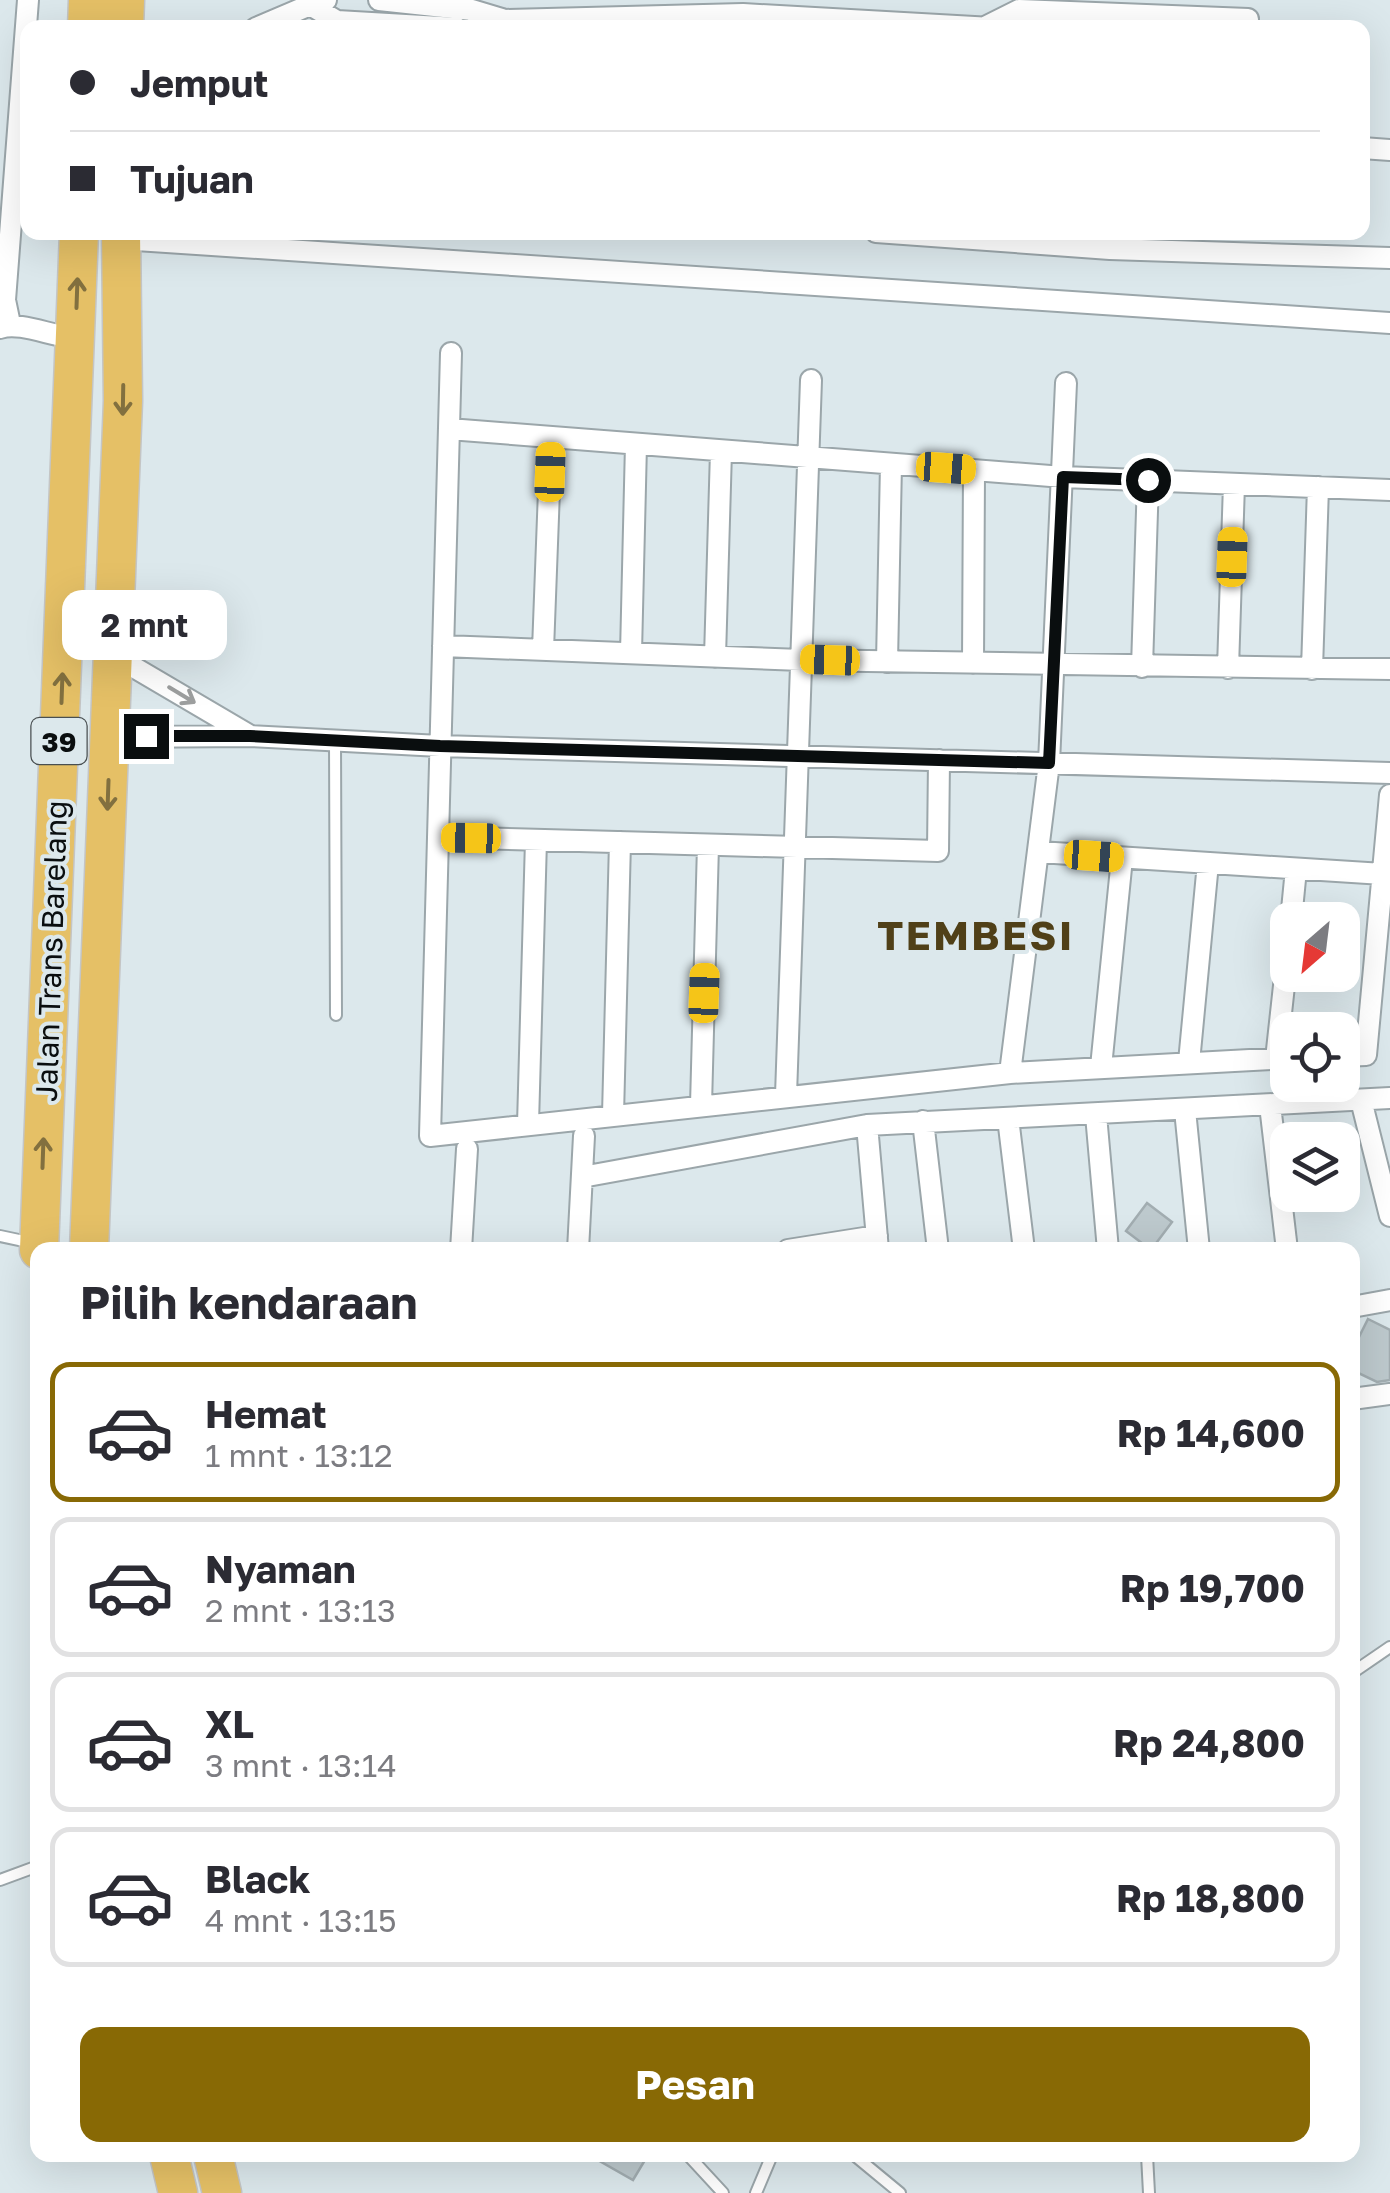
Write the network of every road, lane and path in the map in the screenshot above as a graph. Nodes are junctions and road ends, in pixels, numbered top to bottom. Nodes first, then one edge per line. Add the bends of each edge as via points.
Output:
1 (379, 0) edge
2 (318, 3) edge
3 (1019, 12) edge
4 (743, 14) edge
5 (1249, 15) edge
6 (337, 16) edge
7 (473, 16) edge
8 (276, 20) edge
9 (377, 20) edge
10 (866, 20) edge
11 (20, 95) edge
12 (79, 240) edge
13 (121, 240) edge
14 (179, 240) edge
15 (1061, 240) edge
16 (1390, 258) edge
17 (3, 298) edge
18 (1390, 323) edge
19 (5, 326) edge
20 (76, 338) junction
21 (451, 353) dead end
22 (810, 380) dead end
23 (1066, 383) dead end
24 (449, 429) junction
25 (551, 437) junction
26 (636, 444) junction
27 (721, 451) junction
28 (808, 458) junction
29 (890, 464) junction
30 (974, 470) junction
31 (1063, 477) junction
32 (1148, 480) junction
33 (1234, 484) junction
34 (1318, 487) junction
35 (1390, 490) edge
36 (443, 646) junction
37 (543, 650) junction
38 (632, 653) junction
39 (114, 655) junction
40 (715, 657) junction
41 (801, 660) junction
42 (887, 662) junction
43 (973, 664) junction
44 (1056, 665) junction
45 (1142, 667) junction
46 (1228, 668) junction
47 (1312, 669) junction
48 (1390, 670) edge
49 (250, 736) junction
50 (110, 737) junction
51 (335, 740) junction
52 (440, 746) junction
53 (798, 756) junction
54 (938, 760) junction
55 (1049, 763) junction
56 (1390, 773) edge
57 (1390, 795) edge
58 (438, 837) junction
59 (536, 840) junction
60 (620, 842) junction
61 (708, 844) junction
62 (795, 847) junction
63 (1039, 852) junction
64 (1122, 858) junction
65 (1208, 864) junction
66 (1296, 869) junction
67 (1383, 874) junction
68 (1293, 902) edge
69 (336, 1015) dead end
70 (1360, 1055) edge
71 (1270, 1059) edge
72 (1189, 1062) junction
73 (1101, 1066) junction
74 (1010, 1073) junction
75 (786, 1095) junction
76 (1390, 1098) edge
77 (1360, 1100) joint
78 (1324, 1102) edge
79 (701, 1105) junction
80 (1270, 1105) junction
81 (1185, 1110) junction
82 (1096, 1114) junction
83 (613, 1115) junction
84 (1008, 1118) junction
85 (923, 1121) junction
86 (528, 1124) junction
87 (867, 1125) junction
88 (584, 1136) dead end
89 (467, 1148) dead end
90 (582, 1177) junction
91 (1390, 1216) edge
92 (0, 1236) edge
93 (39, 1242) edge
94 (89, 1242) edge
95 (461, 1242) edge
96 (578, 1242) edge
97 (878, 1242) edge
98 (937, 1242) edge
99 (1023, 1242) edge
100 (1107, 1242) edge
101 (1198, 1242) edge
102 (1286, 1242) edge
103 (30, 1244) edge
104 (1390, 1300) edge
105 (1360, 1306) edge
106 (1390, 1394) edge
107 (1360, 1399) edge
108 (1390, 1647) edge
109 (1360, 1668) edge
110 (30, 1869) edge
111 (0, 1880) edge
112 (171, 2162) edge
113 (215, 2162) edge
114 (694, 2162) edge
115 (769, 2162) edge
116 (862, 2162) edge
117 (1147, 2162) edge
118 (178, 2193) edge
119 (222, 2193) edge
120 (723, 2193) edge
121 (756, 2193) edge
122 (900, 2193) edge
123 (1148, 2193) edge

1 - 7 street
2 - 6 street
2 - 8 street
3 - 5 street
4 - 7 street
4 - 10 street
6 - 9 street
11 - 17 street
20 -> 12 highway, Jalan Trans Barelang / 39
13 -> 39 highway, Jalan Trans Barelang / 39
14 - 18 street
15 - 16 street
17 - 19 street
19 - 20 street
93 -> 20 highway, Jalan Trans Barelang / 39
21 - 24 street
22 - 28 street
23 - 31 street
24 - 25 street
24 - 36 street
25 - 26 street
25 - 37 street
26 - 27 street
26 - 38 street
27 - 28 street
27 - 40 street
28 - 29 street
28 - 41 street
29 - 30 street
29 - 42 street
30 - 31 street
30 - 43 street
31 - 32 street
31 - 44 street
32 - 33 street
32 - 45 street
33 - 34 street
33 - 46 street
34 - 35 street
34 - 47 street
36 - 37 street
36 - 52 street
37 - 38 street
38 - 40 street
39 -> 49 street
39 - 50 highway, Jalan Trans Barelang / 39
40 - 41 street
41 - 42 street
41 - 53 street
42 - 43 street
43 - 44 street
44 - 45 street
44 - 55 street
45 - 46 street
46 - 47 street
47 - 48 street
49 - 50 street
49 - 51 street
50 -> 94 highway, Jalan Trans Barelang / 39
51 - 52 street
51 - 69 lane
52 - 53 street
52 - 58 street
53 - 54 street
53 - 62 street
54 - 55 street
54 - 62 street via 938,851
55 - 56 street
55 - 63 street
57 - 67 street
58 - 59 street
58 - 86 street via 430,1136
59 - 60 street
59 - 86 street
60 - 61 street
60 - 83 street
61 - 62 street
61 - 79 street
62 - 75 street
63 - 64 street
63 - 74 street
64 - 65 street
64 - 73 street
65 - 66 street
65 - 72 street
66 - 67 street
66 - 68 street
67 - 70 street via 1366,1055
71 - 72 street
72 - 73 street
73 - 74 street
74 - 75 street
75 - 79 street
76 - 77 street
77 - 91 street
78 - 80 street
79 - 83 street
80 - 81 street
80 - 102 street
81 - 82 street
81 - 101 street
82 - 84 street
82 - 100 street
83 - 86 street
84 - 85 street
84 - 99 street
85 - 87 street
85 - 98 street
87 - 90 street
87 - 97 street
88 - 90 street
89 - 95 street
90 - 96 street
92 - 103 lane
104 - 105 street
106 - 107 street
108 - 109 lane
110 - 111 lane
112 - 118 highway
113 - 119 highway
114 - 120 lane
115 - 121 lane
116 - 122 lane
117 - 123 lane

